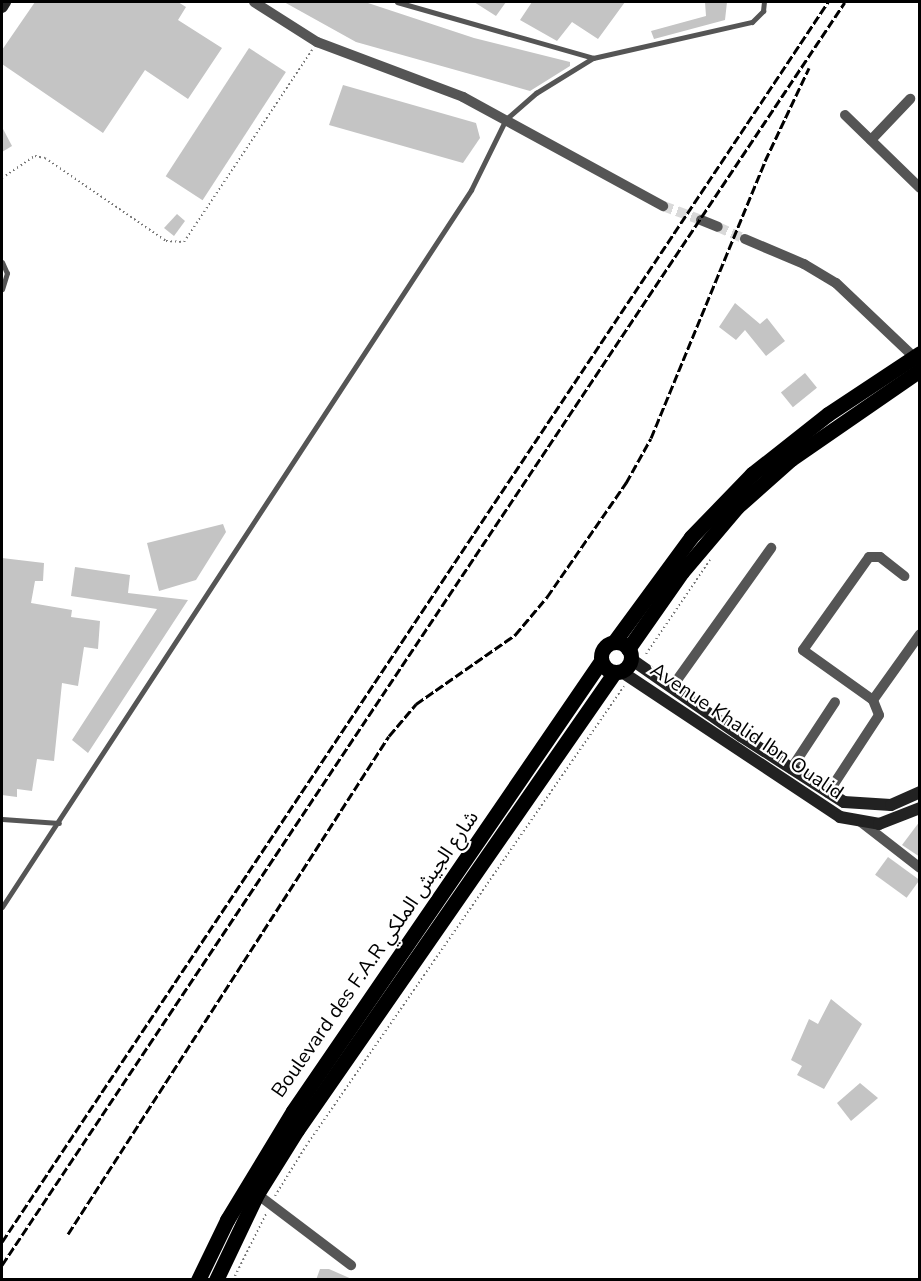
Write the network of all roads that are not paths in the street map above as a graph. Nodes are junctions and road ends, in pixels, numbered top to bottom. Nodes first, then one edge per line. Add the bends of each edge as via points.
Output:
1 (5, 2) edge
2 (254, 2) edge
3 (398, 2) edge
4 (764, 2) edge
5 (2, 7) edge
6 (593, 58) junction
7 (910, 99) dead end
8 (845, 115) dead end
9 (506, 119) junction
10 (872, 140) junction
11 (920, 188) edge
12 (663, 206) tunnel mouth
13 (701, 220) tunnel mouth
14 (718, 227) tunnel mouth
15 (745, 239) tunnel mouth
16 (2, 262) edge
17 (2, 289) edge
18 (918, 360) edge
19 (771, 548) dead end
20 (904, 576) dead end
21 (920, 634) edge
22 (614, 642) junction
23 (633, 657) junction
24 (601, 661) junction
25 (622, 674) junction
26 (672, 687) junction
27 (873, 700) junction
28 (835, 702) dead end
29 (791, 769) junction
30 (920, 792) edge
31 (828, 793) junction
32 (920, 808) edge
33 (2, 819) edge
34 (861, 822) junction
35 (59, 823) junction
36 (920, 868) edge
37 (2, 907) edge
38 (257, 1194) junction
39 (351, 1265) dead end
40 (198, 1280) edge
41 (216, 1280) edge

1 - 5 main road
2 - 9 street via 317,42 463,97
3 - 6 lane
4 - 6 lane via 763,11 752,22
6 - 9 lane via 536,93
7 - 10 street
8 - 10 street
9 - 12 street
9 - 35 lane via 471,190
10 - 11 street
13 - 14 street
15 - 18 street via 804,264 836,283
16 - 17 lane via 7,273
18 - 22 main road, Boulevard des F.A.R شارع الجيش الملكي via 828,414 752,474 691,537
18 - 23 main road, Boulevard des F.A.R شارع الجيش الملكي via 791,459 737,507 682,572
19 - 26 street
20 - 27 street via 880,557 869,556 803,650
21 - 27 street
22 - 23 main road
22 - 24 main road, Boulevard des F.A.R شارع الجيش الملكي via 605,647
23 - 25 main road, Boulevard des F.A.R شارع الجيش الملكي
23 - 26 main road, Avenue Khalid Ibn Oualid
24 - 25 main road
24 - 40 main road, Boulevard des F.A.R شارع الجيش الملكي via 293,1111 227,1220
25 - 34 main road, Avenue Khalid Ibn Oualid via 815,803
25 - 38 main road, Boulevard des F.A.R شارع الجيش الملكي via 362,1036
26 - 29 main road, Avenue Khalid Ibn Oualid
27 - 31 street via 879,715
28 - 29 street
29 - 31 main road, Avenue Khalid Ibn Oualid
30 - 31 main road, Avenue Khalid Ibn Oualid via 891,805 861,805
32 - 34 main road, Avenue Khalid Ibn Oualid via 891,822
33 - 35 lane
34 - 36 street
35 - 37 lane
38 - 39 street
38 - 41 main road, Boulevard des F.A.R شارع الجيش الملكي

